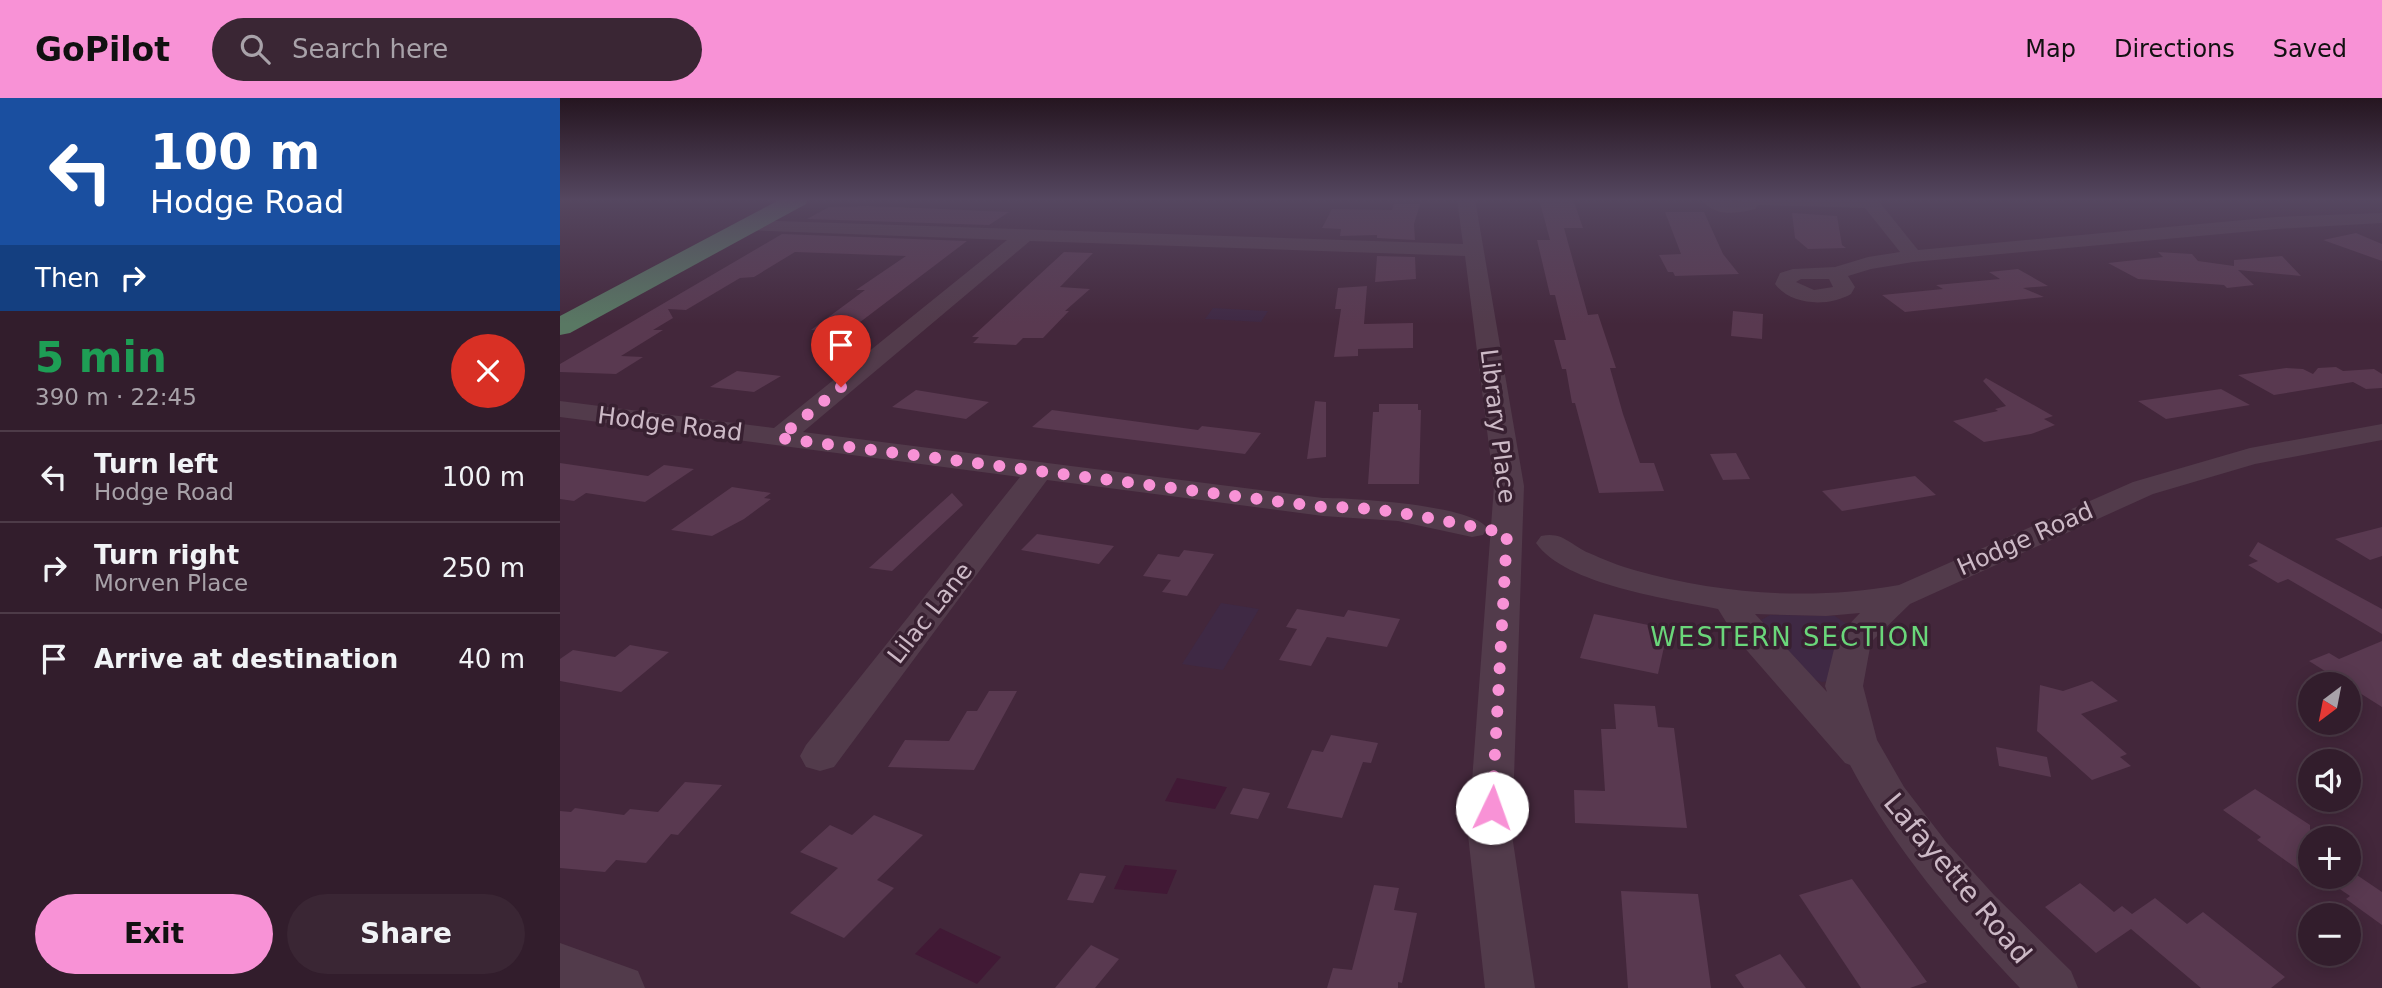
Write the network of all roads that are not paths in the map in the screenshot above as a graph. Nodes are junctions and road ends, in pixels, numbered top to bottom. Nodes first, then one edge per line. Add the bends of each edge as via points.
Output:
1 (722, 241) edge
2 (1019, 241) edge
3 (1170, 241) edge
4 (1472, 241) edge
5 (1900, 241) edge
6 (2083, 241) edge
7 (1474, 250) junction
8 (1913, 256) junction
9 (1836, 273) dead end
10 (560, 327) edge
11 (560, 409) edge
12 (2382, 432) edge
13 (779, 438) junction
14 (1040, 471) junction
15 (1507, 533) junction
16 (1907, 594) junction
17 (1734, 600) junction
18 (820, 756) dead end
19 (1868, 763) junction
20 (560, 966) edge
21 (620, 988) edge
22 (1510, 988) edge
23 (2053, 988) edge

1 - 10 highway
2 - 13 street
3 - 7 street
4 - 7 street, Library Place
5 - 8 street
6 - 8 street
7 - 15 street, Library Place via 1509,486
8 - 9 street
11 - 13 street, Hodge Road
12 - 16 street, Hodge Road via 2250,456 2143,488
13 - 14 street, Hodge Road
14 - 15 street, Hodge Road via 1322,507 1345,516
14 - 18 street, Lilac Lane
15 - 17 street, Hodge Road via 1552,543 1574,559 1626,579
15 - 22 street, Library Place via 1490,835
16 - 17 street, Hodge Road via 1826,606
16 - 19 street, Lafayette Road via 1879,608 1862,624 1844,666 1846,697
17 - 19 street, Lafayette Road via 1748,630
19 - 23 street, Lafayette Road via 1903,822
20 - 21 street

